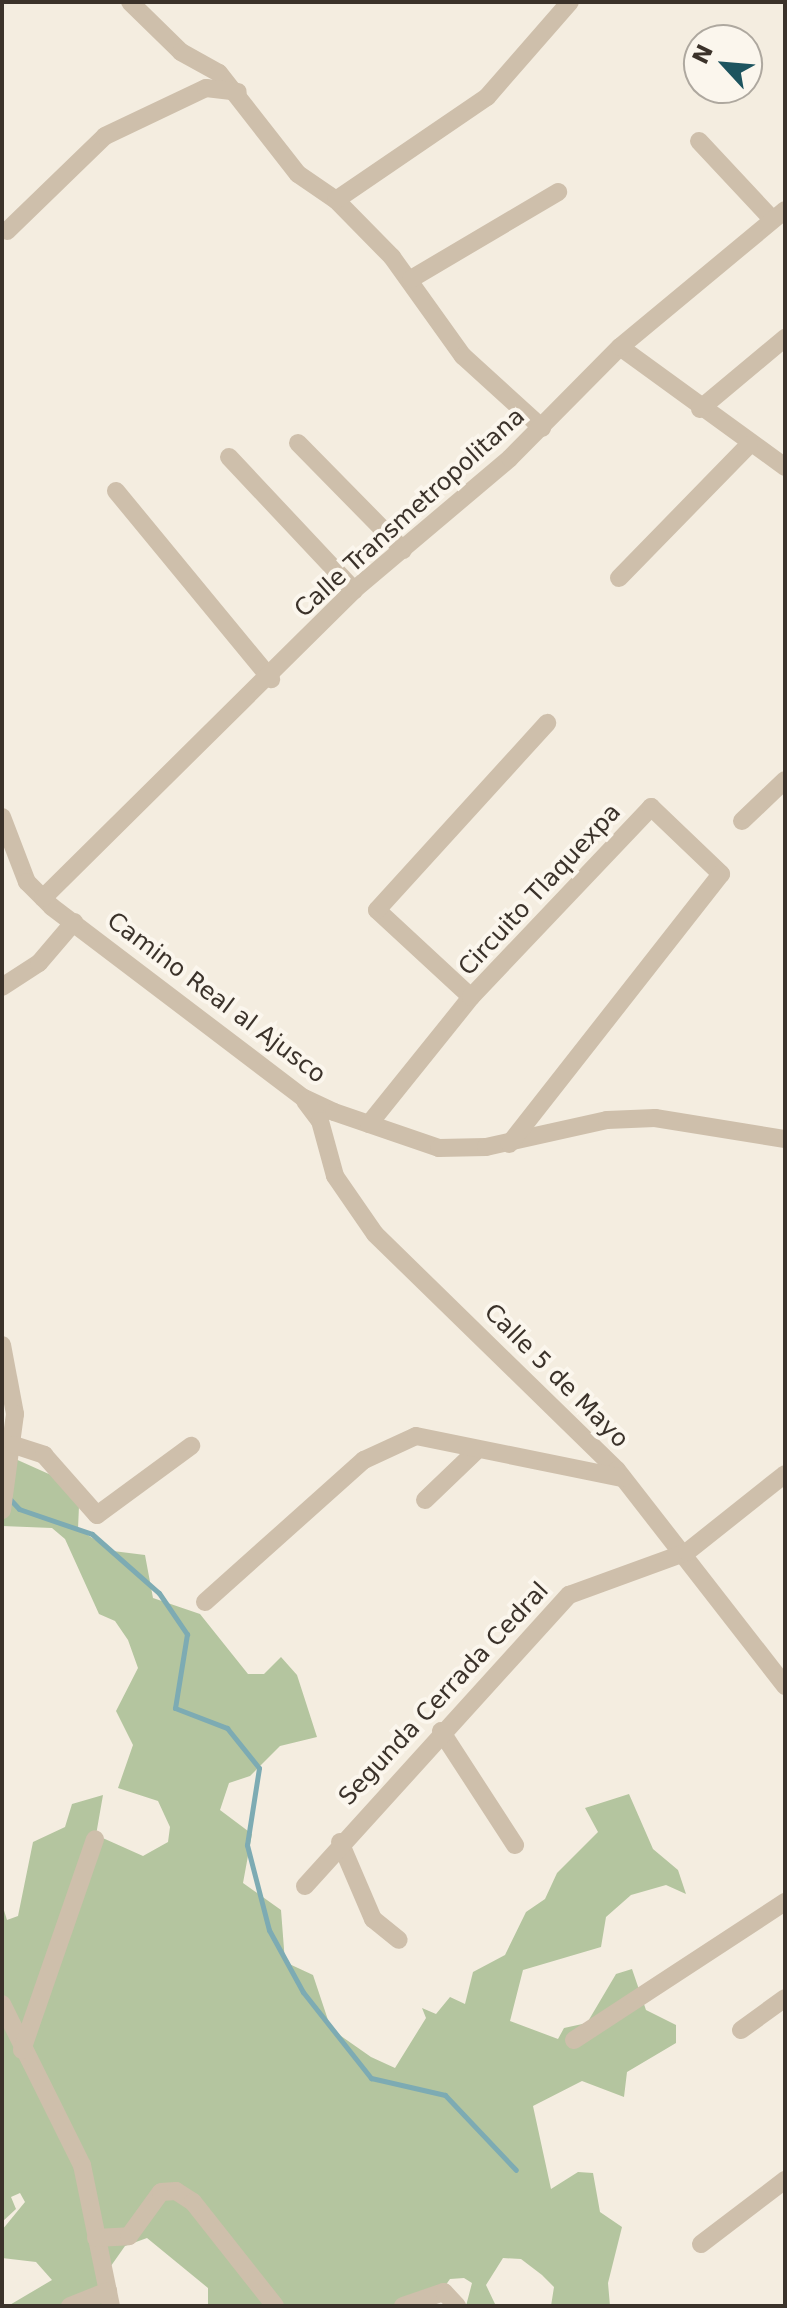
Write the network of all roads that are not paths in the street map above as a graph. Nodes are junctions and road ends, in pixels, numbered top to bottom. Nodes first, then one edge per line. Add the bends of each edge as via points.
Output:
1 (130, 2) edge
2 (570, 2) edge
3 (238, 92) junction
4 (699, 141) dead end
5 (558, 192) dead end
6 (336, 200) junction
7 (779, 215) edge
8 (7, 231) dead end
9 (411, 279) junction
10 (785, 338) edge
11 (620, 347) junction
12 (700, 409) junction
13 (542, 428) junction
14 (298, 443) dead end
15 (749, 445) junction
16 (229, 457) dead end
17 (785, 467) edge
18 (116, 491) dead end
19 (403, 550) junction
20 (619, 578) dead end
21 (354, 590) junction
22 (271, 679) junction
23 (547, 723) dead end
24 (785, 780) edge
25 (2, 817) edge
26 (742, 821) dead end
27 (43, 898) junction
28 (74, 922) junction
29 (2, 987) edge
30 (471, 997) junction
31 (304, 1098) junction
32 (369, 1124) junction
33 (785, 1139) edge
34 (509, 1144) junction
35 (2, 1345) edge
36 (14, 1445) junction
37 (191, 1446) dead end
38 (475, 1452) junction
39 (785, 1474) edge
40 (623, 1478) junction
41 (425, 1500) dead end
42 (2, 1510) edge
43 (687, 1552) junction
44 (205, 1602) dead end
45 (785, 1686) edge
46 (441, 1731) junction
47 (95, 1839) dead end
48 (340, 1842) junction
49 (515, 1845) dead end
50 (305, 1886) dead end
51 (785, 1902) edge
52 (399, 1940) dead end
53 (785, 1998) edge
54 (2, 2004) edge
55 (741, 2030) dead end
56 (574, 2040) dead end
57 (22, 2050) junction
58 (785, 2180) edge
59 (96, 2238) junction
60 (701, 2244) dead end
61 (109, 2298) edge
62 (70, 2306) edge
63 (275, 2306) edge
64 (403, 2306) edge
65 (457, 2306) edge

1 - 3 street via 158,34
2 - 6 street via 487,97
3 - 6 street via 298,174
3 - 8 street via 206,88 105,136
4 - 7 street
5 - 9 street
6 - 9 street
7 - 11 street, Calle Transmetropolitana
9 - 13 street via 463,356
10 - 12 street
11 - 12 street
11 - 13 street, Calle Transmetropolitana
12 - 15 street
13 - 19 street, Calle Transmetropolitana
14 - 19 street
15 - 17 street
15 - 20 street
16 - 21 street
18 - 22 street
19 - 21 street, Calle Transmetropolitana
21 - 22 street, Calle Transmetropolitana
22 - 27 street, Calle Transmetropolitana
23 - 30 street via 377,910
24 - 26 street
25 - 27 street, Camino Real al Ajusco via 27,882
27 - 28 street, Camino Real al Ajusco
28 - 29 street via 39,963
28 - 31 street, Camino Real al Ajusco
30 - 32 street, Circuito Tlaquexpa
30 - 34 street, Circuito Tlaquexpa via 651,807 721,874
31 - 32 street, Camino Real al Ajusco
31 - 40 street, Calle 5 de Mayo via 320,1121 335,1176 375,1234
32 - 34 street, Camino Real al Ajusco via 439,1148
33 - 34 street, Camino Real al Ajusco via 655,1118 607,1120
35 - 36 street
36 - 37 street via 44,1455 97,1515
36 - 42 street
38 - 40 street
38 - 41 street
38 - 44 street via 416,1436 364,1460
39 - 43 street, Segunda Cerrada Cedral
40 - 43 street, Calle 5 de Mayo
43 - 45 street, Calle 5 de Mayo
43 - 46 street, Segunda Cerrada Cedral via 569,1595
46 - 48 street, Segunda Cerrada Cedral
46 - 49 street
47 - 57 street
48 - 50 street, Segunda Cerrada Cedral
48 - 52 street via 373,1919
51 - 56 street
53 - 55 street
54 - 57 street
57 - 59 street via 82,2165
58 - 60 street
59 - 61 street
59 - 63 street via 129,2236 161,2192 176,2191 193,2202
61 - 62 street
64 - 65 street via 444,2292

